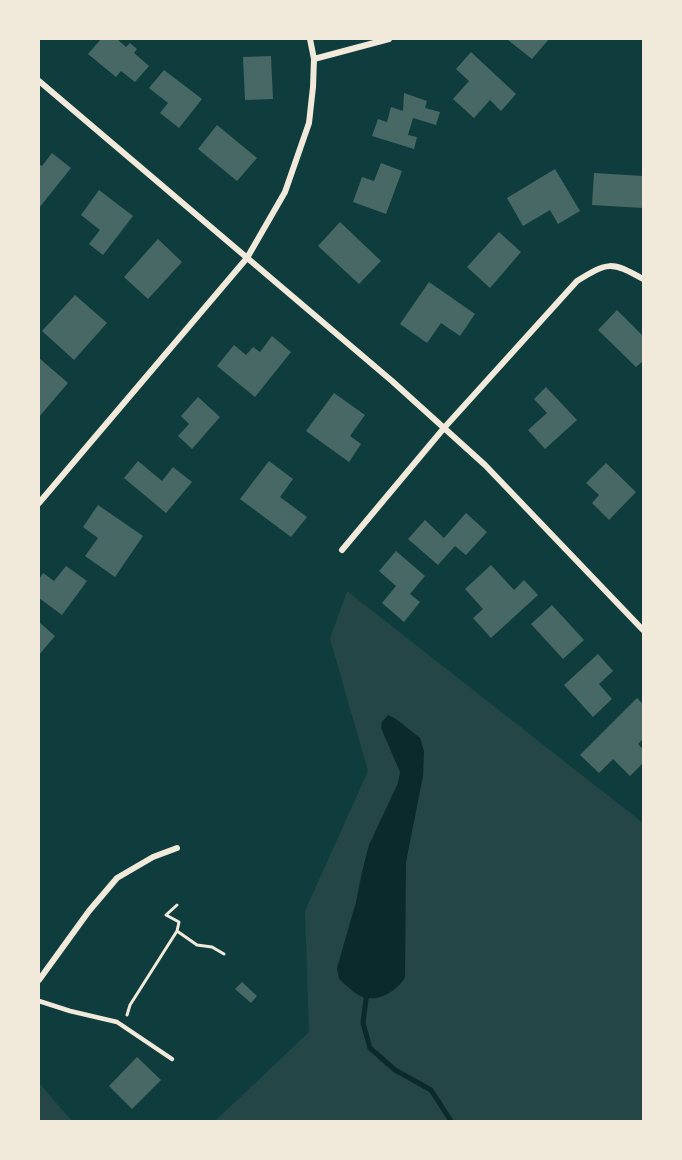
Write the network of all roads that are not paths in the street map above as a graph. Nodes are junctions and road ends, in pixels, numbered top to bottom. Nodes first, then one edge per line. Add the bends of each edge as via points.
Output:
1 (310, 39) edge
2 (389, 39) edge
3 (314, 59) junction
4 (39, 82) edge
5 (247, 258) junction
6 (643, 279) edge
7 (444, 428) junction
8 (39, 503) edge
9 (342, 550) dead end
10 (643, 630) edge
11 (177, 848) dead end
12 (39, 980) edge
13 (39, 1001) edge
14 (172, 1059) dead end

1 - 3 street
2 - 3 street
3 - 5 street via 309,123 285,192
4 - 5 street
5 - 7 street
5 - 8 street
6 - 7 street via 622,267 609,266 577,281
7 - 9 street
7 - 10 street via 485,465
11 - 12 street via 117,878
13 - 14 lane via 117,1022

